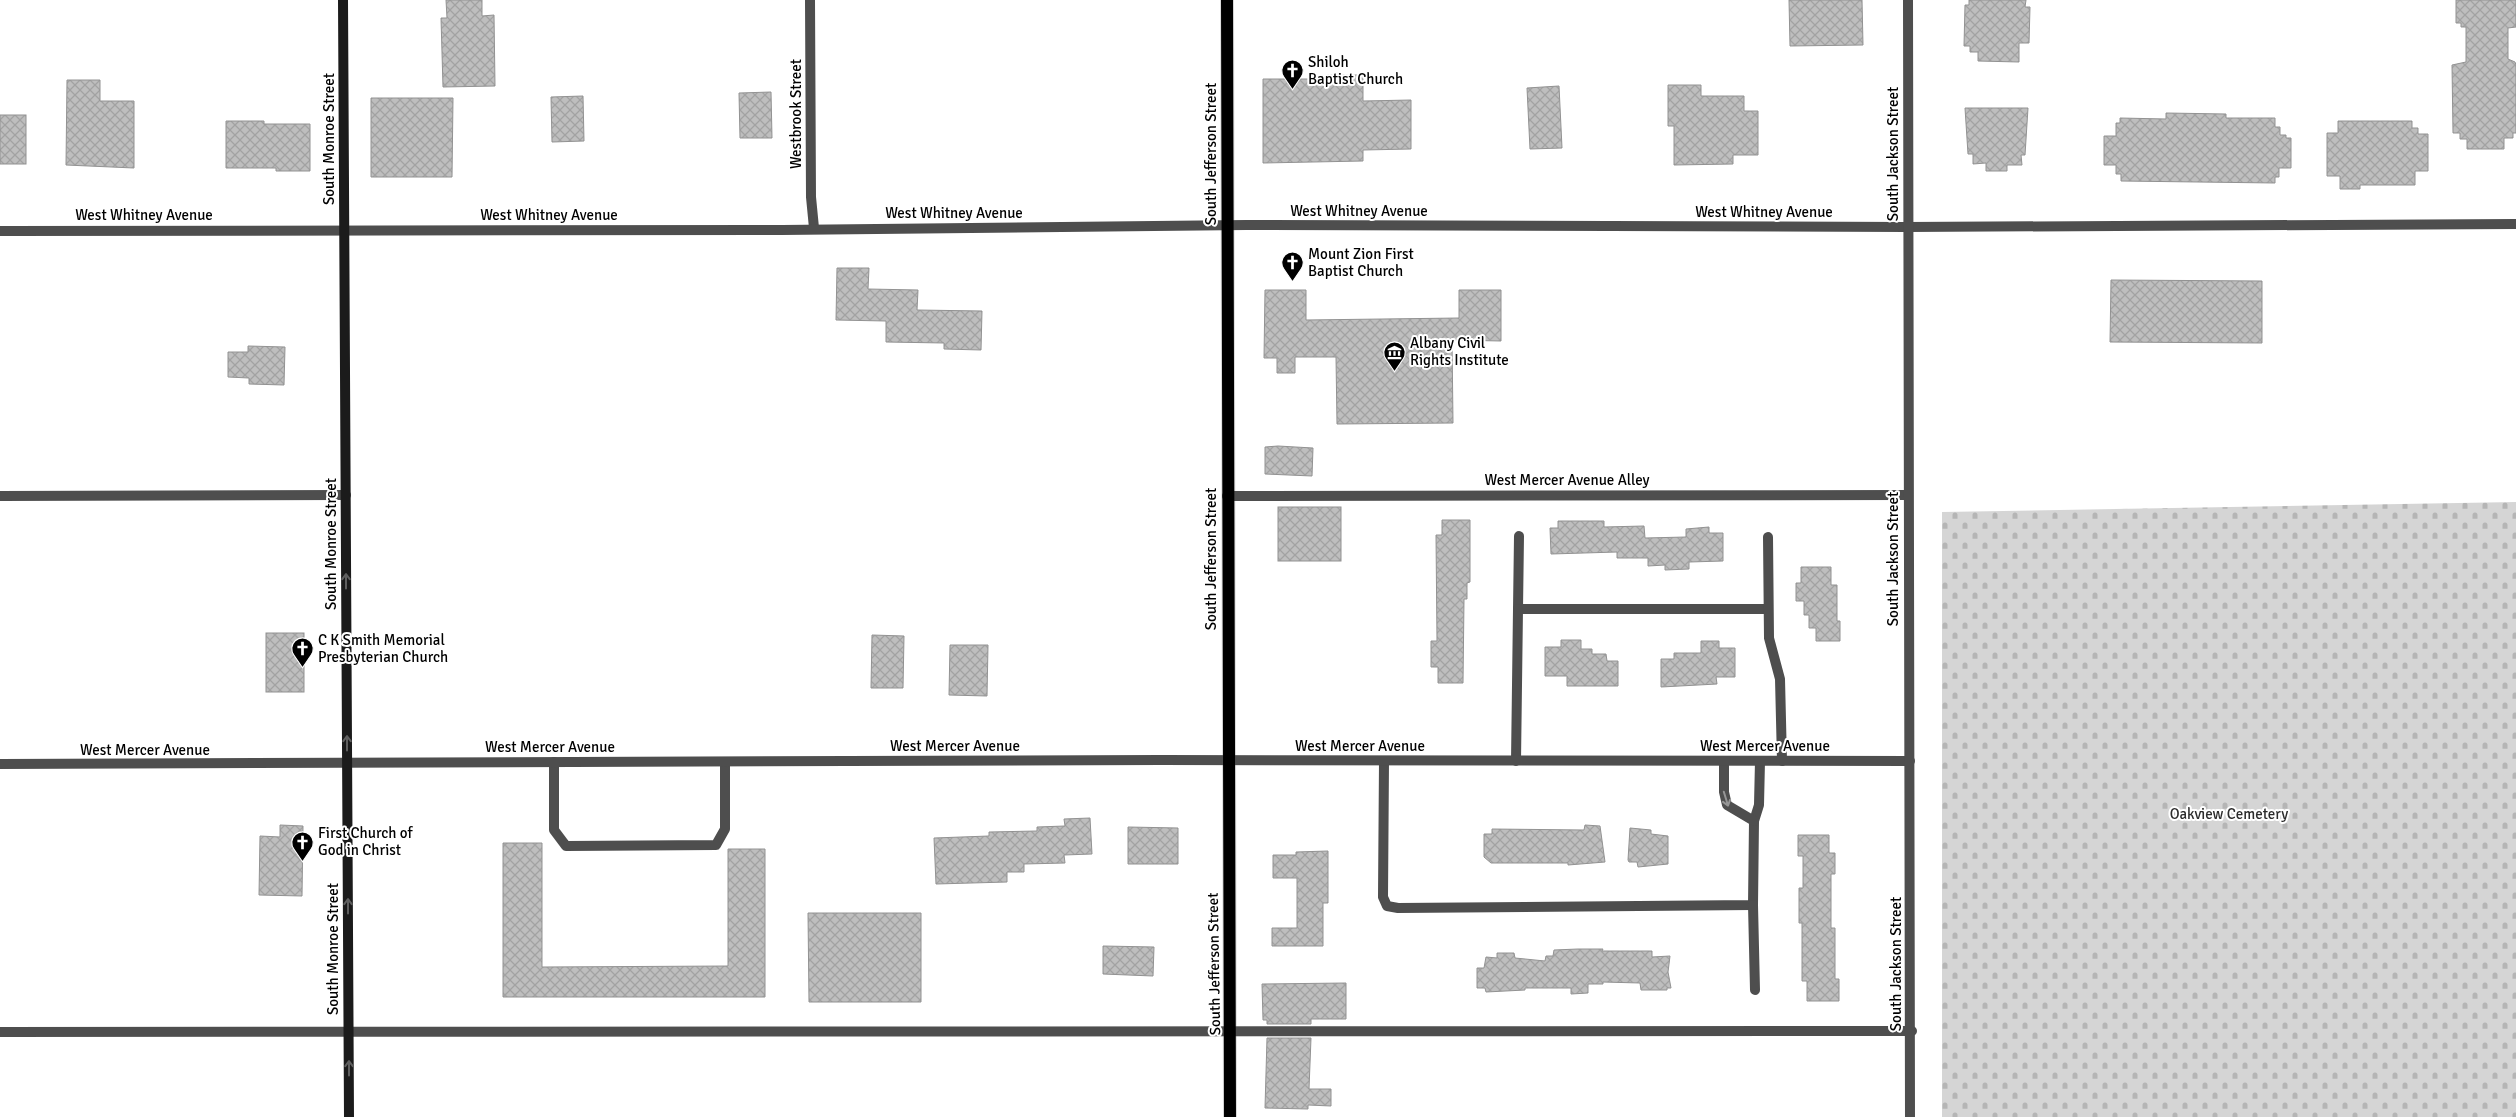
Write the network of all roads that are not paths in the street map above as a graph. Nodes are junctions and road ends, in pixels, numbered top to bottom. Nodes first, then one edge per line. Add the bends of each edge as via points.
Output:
1 (343, 0) edge
2 (810, 0) edge
3 (1227, 0) edge
4 (1908, 0) edge
5 (2516, 224) edge
6 (1227, 227) junction
7 (1908, 227) junction
8 (814, 228) junction
9 (344, 230) junction
10 (0, 231) edge
11 (346, 494) junction
12 (1908, 494) junction
13 (0, 496) edge
14 (1227, 496) junction
15 (1519, 536) dead end
16 (1768, 537) dead end
17 (1518, 609) junction
18 (1768, 609) junction
19 (1227, 761) junction
20 (1384, 761) junction
21 (1516, 761) junction
22 (1724, 761) junction
23 (1760, 761) junction
24 (1782, 761) junction
25 (1910, 761) junction
26 (554, 762) junction
27 (725, 762) junction
28 (0, 764) edge
29 (347, 765) junction
30 (1754, 821) junction
31 (1753, 905) junction
32 (1755, 990) dead end
33 (1912, 1031) junction
34 (0, 1032) edge
35 (349, 1033) junction
36 (1231, 1033) junction
37 (350, 1117) edge
38 (1230, 1117) edge
39 (1910, 1117) edge

1 - 9 main road, South Monroe Street
2 - 8 street, Westbrook Street
3 - 6 main road, South Jefferson Street
4 - 7 street, South Jackson Street
5 - 7 street, West Whitney Avenue
6 - 7 street, West Whitney Avenue
6 - 8 street, West Whitney Avenue
6 - 14 main road, South Jefferson Street
7 - 12 street, South Jackson Street
8 - 9 street, West Whitney Avenue
9 - 10 street, West Whitney Avenue
9 - 11 main road, South Monroe Street
11 - 13 street
29 -> 11 main road, South Monroe Street
12 - 14 street, West Mercer Avenue Alley
12 - 25 street, South Jackson Street
14 - 19 main road, South Jefferson Street
15 - 17 street
16 - 18 street
17 - 18 street
17 - 21 street
18 - 24 street via 1769,638 1780,679
19 - 20 street, West Mercer Avenue
19 - 27 street, West Mercer Avenue
19 - 36 main road, South Jefferson Street
20 - 21 street, West Mercer Avenue
20 - 31 street via 1383,897 1387,906
21 - 22 street, West Mercer Avenue
22 - 23 street, West Mercer Avenue
22 -> 30 street via 1727,805
23 - 24 street, West Mercer Avenue
23 - 30 street via 1759,805
24 - 25 street, West Mercer Avenue
25 - 33 street, South Jackson Street
26 - 27 street, West Mercer Avenue
26 - 27 street via 554,830 566,846 576,846 716,845 725,829
26 - 29 street, West Mercer Avenue
28 - 29 street, West Mercer Avenue
35 -> 29 main road, South Monroe Street
30 - 31 street
31 - 32 street
33 - 36 street
33 - 39 street, South Jackson Street
34 - 35 street via 243,1030
35 - 36 street
37 -> 35 main road, South Monroe Street
36 - 38 main road, South Jefferson Street

